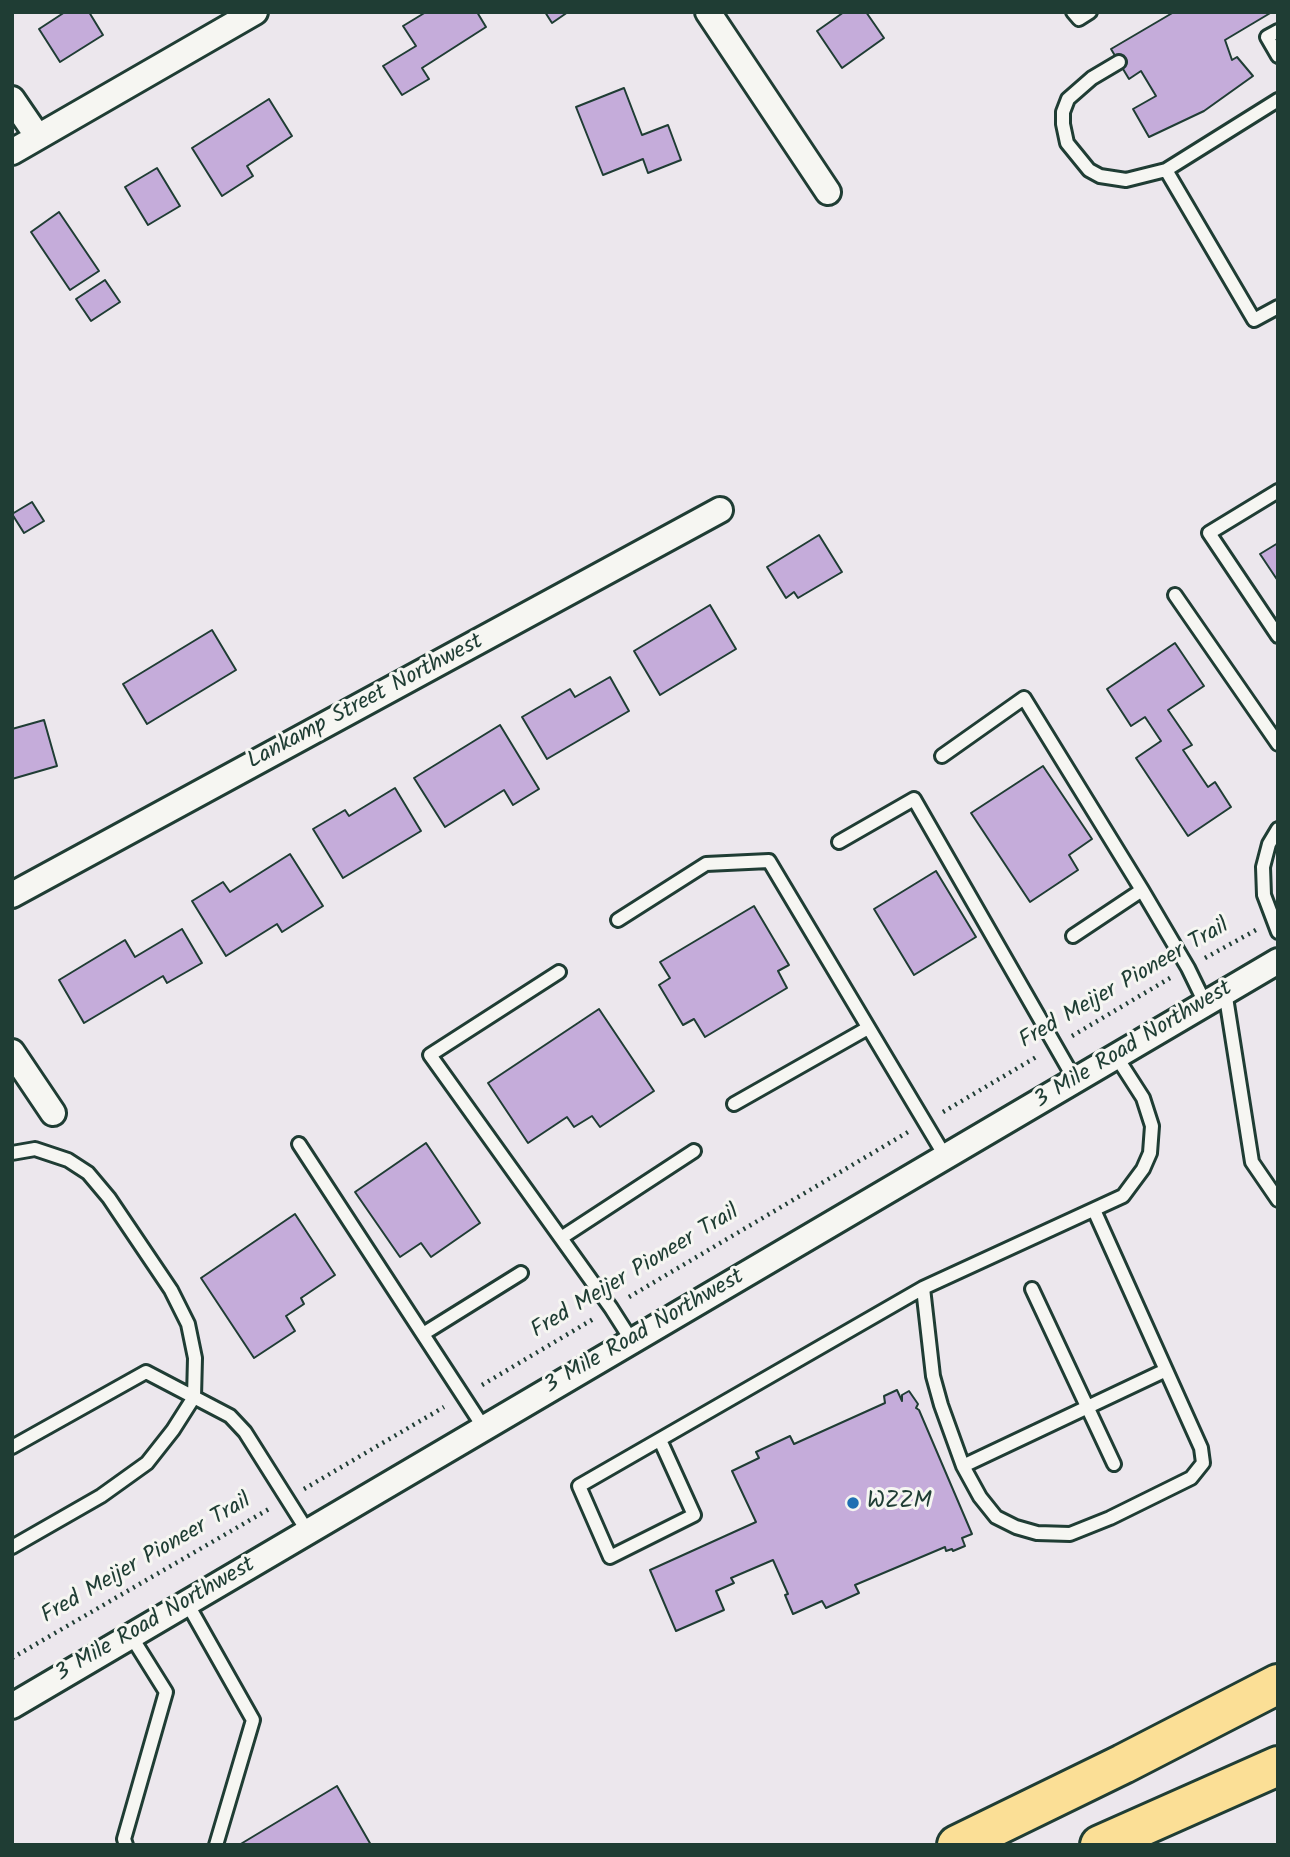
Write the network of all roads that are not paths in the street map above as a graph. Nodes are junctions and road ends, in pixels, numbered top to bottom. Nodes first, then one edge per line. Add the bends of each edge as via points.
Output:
1 (255, 12) edge
2 (708, 12) edge
3 (1073, 12) edge
4 (1090, 12) edge
5 (1278, 31) edge
6 (1278, 56) edge
7 (1119, 62) dead end
8 (12, 99) edge
9 (1278, 100) edge
10 (38, 137) junction
11 (12, 152) edge
12 (1166, 170) junction
13 (828, 192) dead end
14 (1278, 307) edge
15 (1278, 491) edge
16 (720, 510) dead end
17 (1175, 595) dead end
18 (1278, 636) edge
19 (1278, 744) edge
20 (942, 756) dead end
21 (1278, 830) edge
22 (839, 842) dead end
23 (1142, 890) junction
24 (12, 895) edge
25 (618, 920) dead end
26 (1275, 926) edge
27 (1073, 936) dead end
28 (1278, 961) edge
29 (559, 972) dead end
30 (1215, 997) junction
31 (868, 1028) junction
32 (12, 1052) edge
33 (1116, 1056) junction
34 (1075, 1080) junction
35 (734, 1104) dead end
36 (53, 1113) dead end
37 (299, 1144) dead end
38 (694, 1151) dead end
39 (12, 1153) edge
40 (945, 1157) junction
41 (1278, 1200) edge
42 (1094, 1210) junction
43 (561, 1238) junction
44 (521, 1273) dead end
45 (923, 1288) junction
46 (1032, 1289) dead end
47 (423, 1334) junction
48 (632, 1341) junction
49 (1166, 1370) junction
50 (194, 1397) junction
51 (1087, 1408) junction
52 (484, 1428) junction
53 (660, 1440) junction
54 (12, 1447) edge
55 (1114, 1464) dead end
56 (963, 1466) junction
57 (309, 1532) junction
58 (12, 1547) edge
59 (187, 1603) junction
60 (131, 1636) junction
61 (1278, 1684) edge
62 (12, 1706) edge
63 (1278, 1766) edge
64 (126, 1845) edge
65 (216, 1845) edge
66 (957, 1845) edge
67 (1100, 1845) edge

1 - 10 street
2 - 13 street
3 - 4 lane via 1079,19
5 - 6 lane via 1267,37
7 - 12 lane via 1068,99 1063,112 1067,143 1089,170 1100,176 1125,180
8 - 10 street
9 - 12 lane
10 - 11 street
12 - 14 lane via 1254,320
15 - 18 lane via 1209,534
16 - 24 street, Lankamp Street Northwest
17 - 19 lane
20 - 23 lane via 1024,698
21 - 26 lane via 1263,867 1264,895
22 - 34 lane via 914,799
23 - 27 lane
23 - 30 lane via 1188,968
25 - 31 lane via 706,864 769,861
28 - 30 street, 3 Mile Road Northwest
29 - 43 lane via 430,1055
30 - 33 street, 3 Mile Road Northwest
30 - 41 lane via 1252,1162
31 - 35 lane
31 - 40 lane
32 - 36 street
33 - 34 street, 3 Mile Road Northwest
33 - 42 lane via 1149,1111 1150,1153 1123,1196
34 - 40 street, 3 Mile Road Northwest
37 - 47 lane
38 - 43 lane
39 - 50 lane via 35,1149 68,1160 88,1173 109,1198 171,1290 188,1324 195,1358
40 - 48 street, 3 Mile Road Northwest
42 - 45 lane
42 - 49 lane
43 - 48 lane
44 - 47 lane
45 - 53 lane
45 - 56 lane via 933,1376
46 - 51 lane
47 - 52 lane
48 - 52 street, 3 Mile Road Northwest
49 - 51 lane
49 - 56 lane via 1201,1448 1203,1463 1191,1478 1110,1518 1070,1534 1016,1527 996,1517
50 - 54 lane via 146,1372
50 - 57 lane via 230,1416 245,1432
50 - 58 lane via 148,1463
51 - 55 lane
51 - 56 lane
52 - 57 street, 3 Mile Road Northwest
53 - 53 lane via 579,1486 610,1557 694,1514
57 - 59 street, 3 Mile Road Northwest
59 - 60 street, 3 Mile Road Northwest
59 - 65 lane via 253,1720
60 - 62 street, 3 Mile Road Northwest
60 - 64 lane via 166,1692
61 - 66 highway
63 - 67 highway

